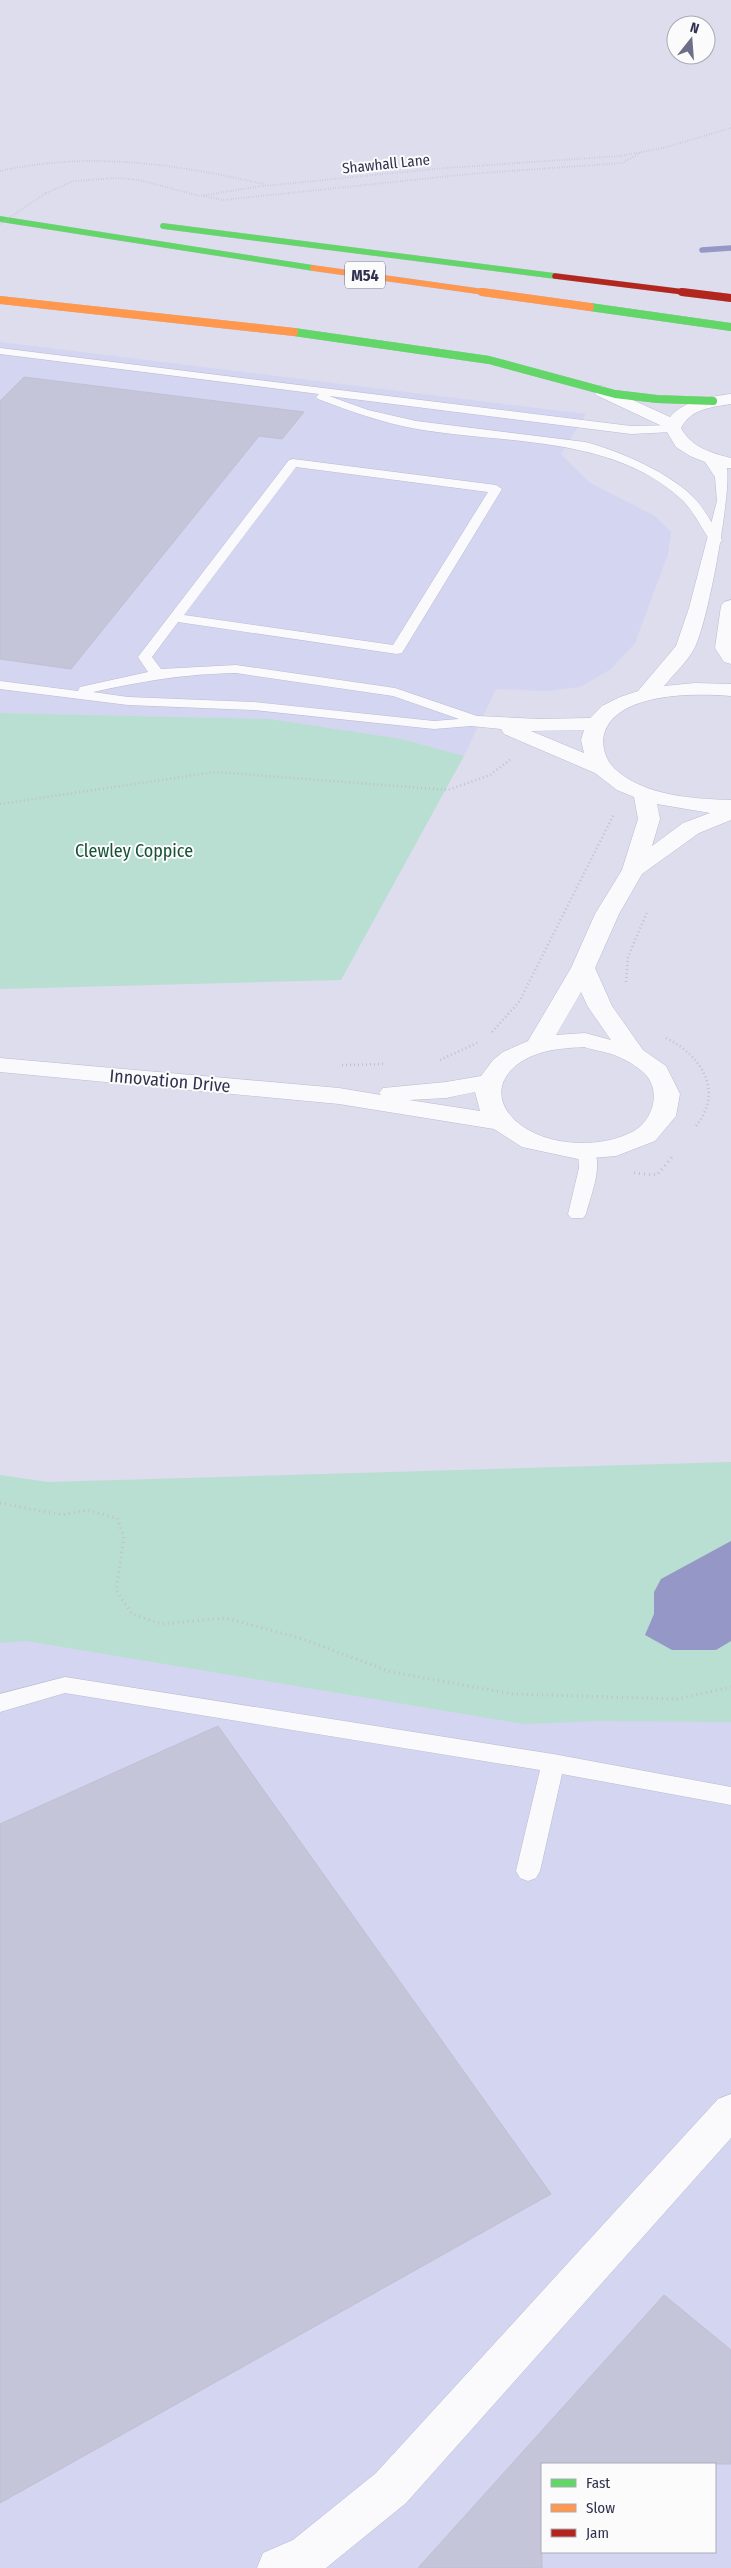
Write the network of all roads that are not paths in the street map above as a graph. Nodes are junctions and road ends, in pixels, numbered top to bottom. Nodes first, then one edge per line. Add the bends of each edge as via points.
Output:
1 (0, 219) edge
2 (151, 225) dead end
3 (731, 298) edge
4 (0, 300) edge
5 (731, 327) edge
6 (0, 351) edge
7 (293, 386) junction
8 (602, 391) junction
9 (731, 399) edge
10 (713, 401) junction
11 (673, 427) junction
12 (712, 459) junction
13 (731, 463) edge
14 (716, 540) junction
15 (731, 606) edge
16 (175, 618) junction
17 (731, 658) edge
18 (157, 674) junction
19 (0, 685) edge
20 (731, 690) edge
21 (74, 693) junction
22 (646, 694) junction
23 (478, 722) junction
24 (499, 724) junction
25 (597, 724) junction
26 (603, 768) junction
27 (644, 794) junction
28 (731, 807) edge
29 (731, 812) edge
30 (634, 870) junction
31 (583, 968) junction
32 (538, 1045) junction
33 (631, 1050) junction
34 (0, 1065) edge
35 (490, 1082) junction
36 (339, 1096) junction
37 (501, 1122) junction
38 (587, 1153) junction
39 (578, 1214) dead end
40 (0, 1703) edge
41 (553, 1763) junction
42 (731, 1796) edge
43 (528, 1871) dead end
44 (731, 2111) edge
45 (278, 2568) edge

1 - 5 main road, M54 via 304,267
2 - 3 main road
4 - 8 main road via 388,344 480,359
6 - 7 lane
7 - 11 lane via 631,430
7 - 14 lane via 364,412 416,425 585,446 604,452 666,484 692,503
8 - 10 main road via 666,400
8 - 11 street
9 - 10 street
10 - 11 street via 686,411 677,418
11 - 12 street via 677,440 690,450
12 - 13 street
12 - 14 street via 724,477 726,501
14 - 22 street via 699,608 685,647
15 - 17 street via 725,648
16 - 16 lane via 292,463 496,489 398,650
16 - 18 lane via 145,657
18 - 21 lane
18 - 23 lane via 236,669 395,692
19 - 21 lane
20 - 22 street via 695,688
21 - 23 lane via 128,701 253,706 434,725
22 - 25 street via 608,712
23 - 24 street
24 - 25 street
24 - 26 street
25 - 26 street via 591,738 593,753
26 - 27 street via 620,782
27 - 28 street via 675,803
27 - 30 street via 649,819
29 - 30 street via 691,828
30 - 31 street via 607,914
31 - 32 street
31 - 33 street via 600,1008
32 - 33 street via 585,1040
32 - 35 street via 516,1054 499,1066
33 - 38 street via 652,1062 668,1078 675,1095 673,1113 662,1128 642,1142 616,1150
34 - 36 street, Innovation Drive
35 - 36 street, Innovation Drive via 446,1090
35 - 37 street via 488,1096
36 - 37 street, Innovation Drive
37 - 38 street via 523,1138 553,1149
38 - 39 lane via 588,1168
40 - 41 lane via 65,1685
41 - 42 lane
41 - 43 lane
44 - 45 street via 391,2488 308,2555

